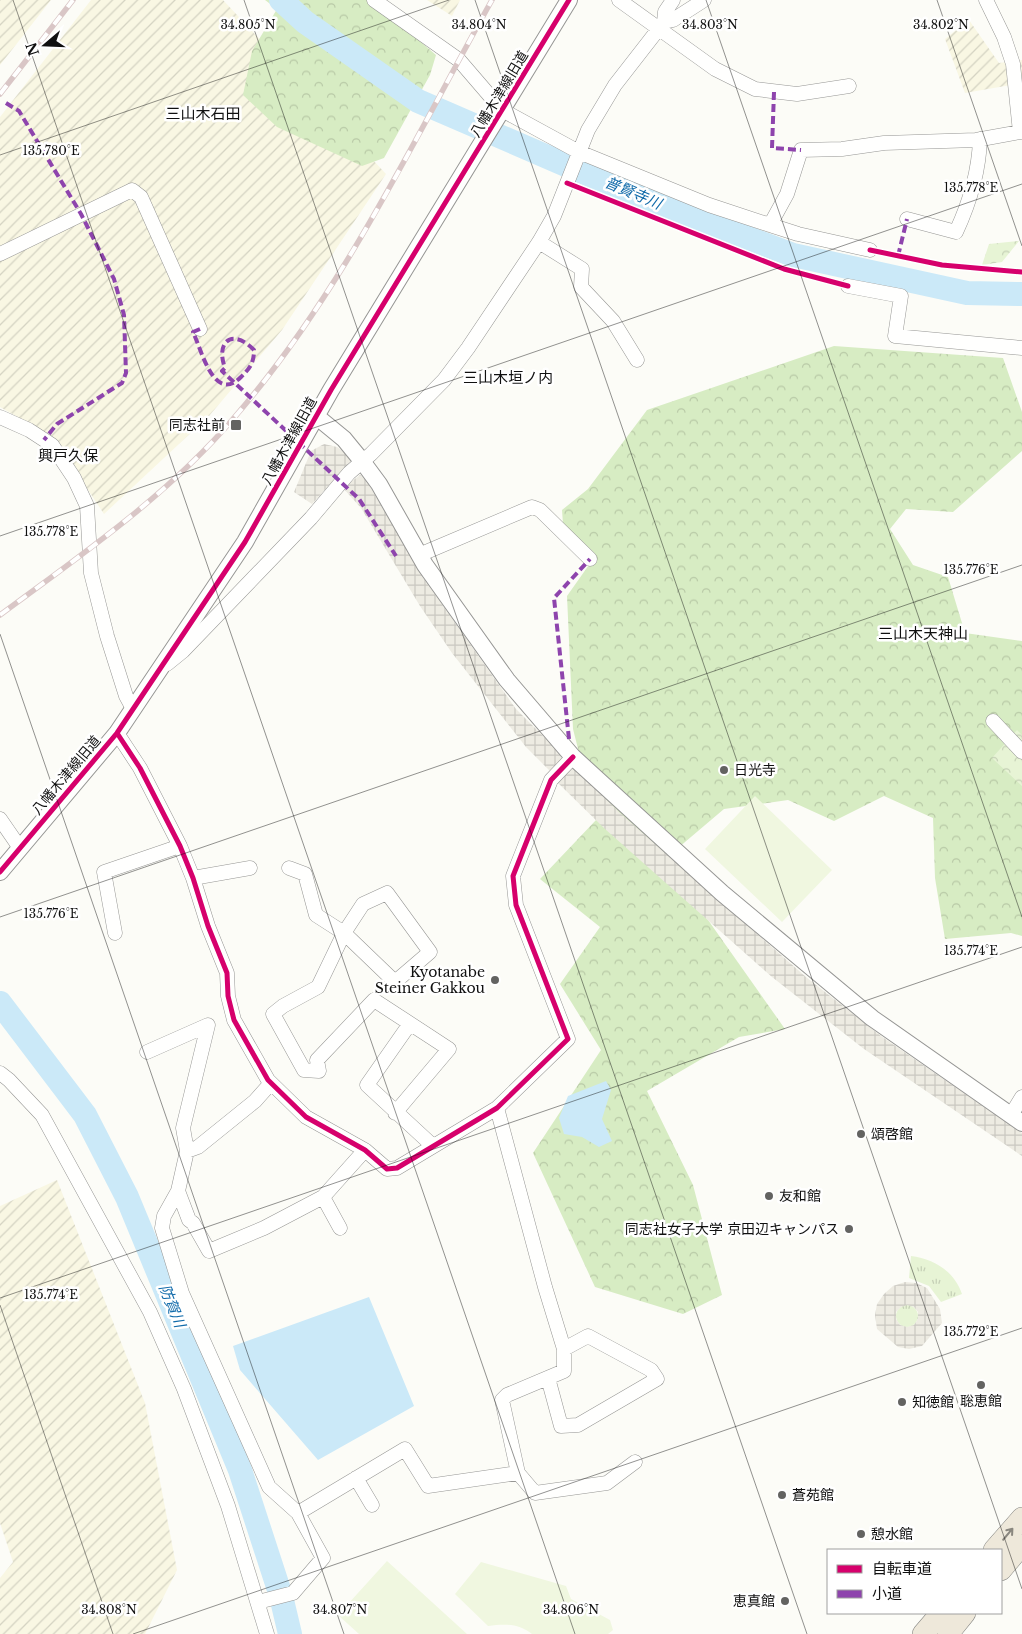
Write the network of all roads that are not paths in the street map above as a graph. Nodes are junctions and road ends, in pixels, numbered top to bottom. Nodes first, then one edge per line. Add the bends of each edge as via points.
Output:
1 (374, 0) edge
2 (569, 0) edge
3 (618, 0) edge
4 (673, 0) edge
5 (704, 0) edge
6 (986, 0) edge
7 (661, 25) junction
8 (849, 86) dead end
9 (500, 112) junction
10 (1021, 132) edge
11 (980, 139) junction
12 (579, 154) junction
13 (907, 219) dead end
14 (770, 225) junction
15 (539, 242) junction
16 (870, 250) dead end
17 (0, 254) edge
18 (848, 286) dead end
19 (200, 329) dead end
20 (1022, 348) edge
21 (637, 360) dead end
22 (316, 416) junction
23 (0, 417) edge
24 (362, 461) junction
25 (419, 554) junction
26 (590, 558) dead end
27 (156, 673) junction
28 (132, 707) junction
29 (993, 721) dead end
30 (117, 733) junction
31 (1022, 752) edge
32 (572, 757) junction
33 (0, 819) edge
34 (180, 846) junction
35 (20, 848) junction
36 (250, 868) dead end
37 (289, 868) dead end
38 (0, 872) edge
39 (194, 878) junction
40 (115, 933) dead end
41 (344, 933) junction
42 (409, 1025) junction
43 (147, 1052) dead end
44 (0, 1073) edge
45 (271, 1083) junction
46 (1022, 1097) edge
47 (498, 1108) junction
48 (396, 1113) junction
49 (1016, 1119) edge
50 (433, 1146) junction
51 (187, 1150) junction
52 (365, 1150) junction
53 (178, 1191) junction
54 (322, 1197) junction
55 (340, 1228) dead end
56 (564, 1349) junction
57 (548, 1378) junction
58 (635, 1462) dead end
59 (518, 1473) junction
60 (356, 1478) junction
61 (372, 1505) dead end
62 (298, 1513) junction
63 (1022, 1518) edge
64 (1022, 1545) edge
65 (995, 1549) edge
66 (1002, 1569) edge
67 (262, 1601) junction
68 (940, 1614) edge
69 (964, 1614) edge
70 (268, 1634) edge
71 (923, 1634) edge
72 (948, 1634) edge

1 - 9 street via 459,60
2 - 9 street, 八幡木津線旧道
3 - 7 street
4 - 7 street
5 - 7 street
6 - 10 street via 1013,64
7 - 8 street via 715,69 755,89 797,94
7 - 12 street via 615,85 588,130
9 - 12 street
9 - 22 street, 八幡木津線旧道
10 - 11 street
11 - 13 street via 979,160 968,206 956,232
11 - 14 street via 801,150 787,194
12 - 14 street
12 - 15 street via 554,216
14 - 16 street
15 - 21 street via 582,269 581,287 613,321
15 - 24 street via 444,380
17 - 19 street via 132,190 141,198
18 - 20 street via 901,296 895,336
22 - 24 street via 344,439
22 - 27 street, 八幡木津線旧道 via 245,542
23 - 28 street via 52,445 74,478 87,506 90,565 96,594
24 - 25 street
24 - 27 street via 183,651
25 - 26 street via 532,507 540,510
25 - 32 street via 507,680
27 - 28 street, 八幡木津線旧道
28 - 30 street, 八幡木津線旧道
29 - 31 street
30 - 34 street via 140,768
30 - 35 street, 八幡木津線旧道
32 - 47 street via 551,780 514,876 516,905 568,1039
32 - 49 street via 722,893 872,1018
33 - 35 street
34 - 39 street
34 - 40 street via 104,872
35 - 38 street, 八幡木津線旧道
36 - 39 street
37 - 41 street via 304,874 316,915
39 - 45 street via 208,926 227,973 234,1020
41 - 41 street via 363,904 387,893 430,952 395,982
41 - 42 street via 318,987 273,1014 304,1070 319,1071 317,1060 374,1000
42 - 48 street via 367,1086
42 - 48 street via 448,1050
43 - 51 street via 208,1025 183,1128
44 - 67 street via 42,1115 150,1312 184,1389
45 - 51 street via 255,1101 198,1147
45 - 52 street via 306,1117
46 - 49 street
47 - 50 street
47 - 56 street
48 - 50 street
50 - 52 street via 397,1168 387,1169
51 - 53 street
52 - 54 street
53 - 54 street via 189,1220 209,1251 264,1228
53 - 62 street via 164,1216 162,1228 182,1293 269,1487
54 - 55 street
56 - 57 street via 564,1371
56 - 57 street via 588,1336 650,1370 657,1379 578,1425 561,1426
57 - 59 street via 502,1400
58 - 59 street via 607,1483 535,1493
59 - 60 street via 428,1486 404,1448
60 - 61 street
60 - 62 street
62 - 67 street via 323,1558 293,1593
65 -> 63 main road
64 - 66 main road
67 - 70 street
68 - 71 main road
69 - 72 main road

